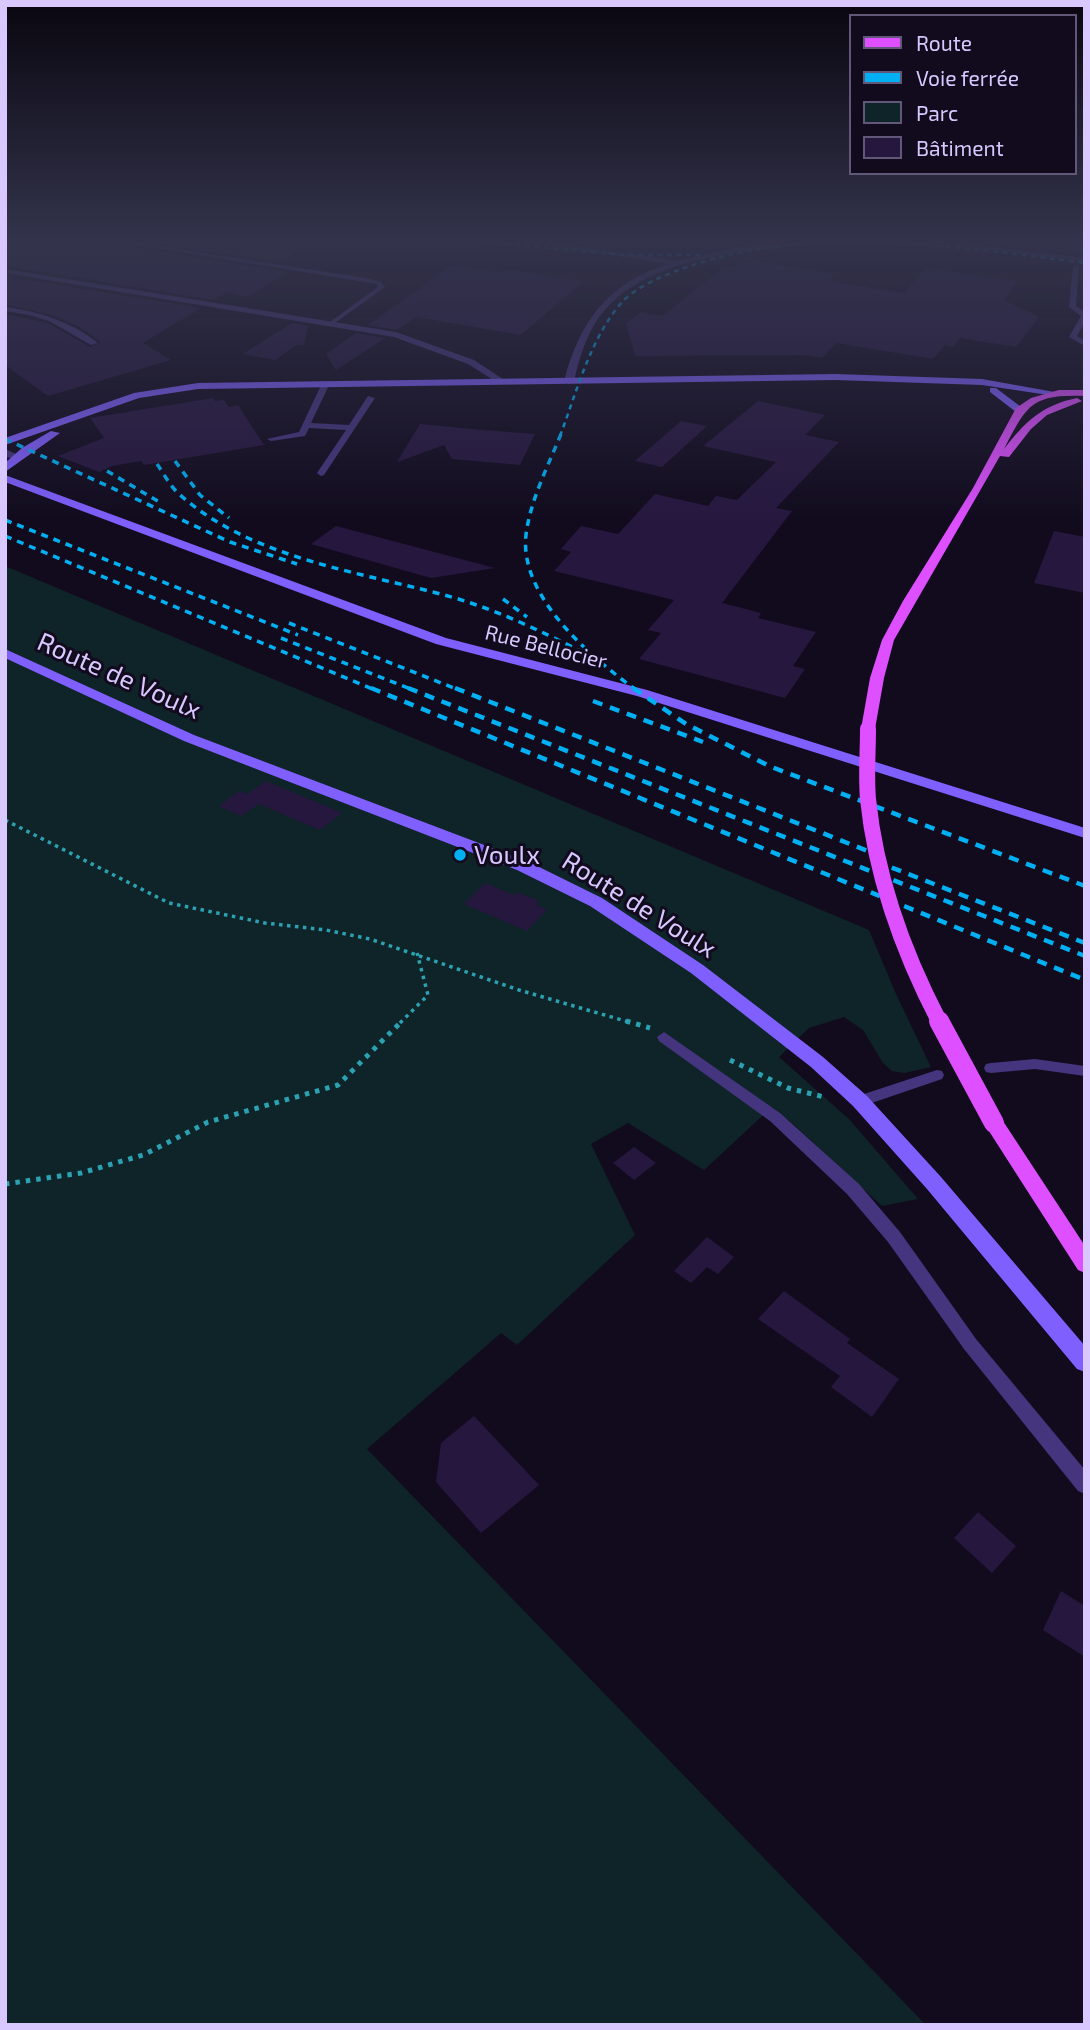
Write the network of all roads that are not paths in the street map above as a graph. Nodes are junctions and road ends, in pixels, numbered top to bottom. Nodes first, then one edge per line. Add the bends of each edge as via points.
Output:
1 (82, 337) edge
2 (402, 337) edge
3 (586, 337) edge
4 (94, 344) dead end
5 (569, 380) junction
6 (501, 382) junction
7 (950, 382) junction
8 (326, 383) junction
9 (993, 390) junction
10 (1085, 393) edge
11 (1041, 394) junction
12 (371, 398) dead end
13 (1085, 401) edge
14 (1059, 404) junction
15 (1020, 410) junction
16 (91, 411) junction
17 (306, 425) junction
18 (351, 428) junction
19 (271, 439) dead end
20 (5, 442) edge
21 (5, 452) edge
22 (17, 458) junction
23 (5, 469) edge
24 (321, 473) dead end
25 (5, 478) edge
26 (978, 488) junction
27 (5, 653) edge
28 (1085, 833) edge
29 (664, 1037) road end
30 (991, 1068) dead end
31 (1085, 1071) edge
32 (937, 1076) dead end
33 (860, 1101) junction
34 (1085, 1264) edge
35 (1085, 1362) edge
36 (1085, 1485) edge

1 - 4 lane
2 - 6 street via 471,362
3 - 5 street
5 - 6 main road
5 - 7 main road via 836,377
6 - 8 main road
7 - 9 main road
7 - 11 main road via 982,382
8 - 16 main road via 170,389
8 - 17 lane
9 - 11 main road
9 - 15 main road
10 - 11 main road
11 - 14 main road
11 - 15 main road
12 - 18 lane
13 - 14 main road
14 - 26 main road via 1035,417
15 - 26 main road
16 - 20 main road
16 - 22 main road
17 - 18 lane
17 - 19 lane via 302,434
18 - 24 lane
21 - 22 street
22 - 23 main road
25 - 28 main road, Rue Bellocier via 441,642 674,702
26 - 34 main road, bridge via 888,640 868,729 868,798 875,848 897,929 924,997 994,1123
27 - 33 main road, Route de Voulx via 189,738 523,866 579,892 697,969
29 - 36 lane via 775,1117 853,1189
30 - 31 lane via 1035,1064
32 - 33 lane
33 - 35 main road, Route de Voulx

